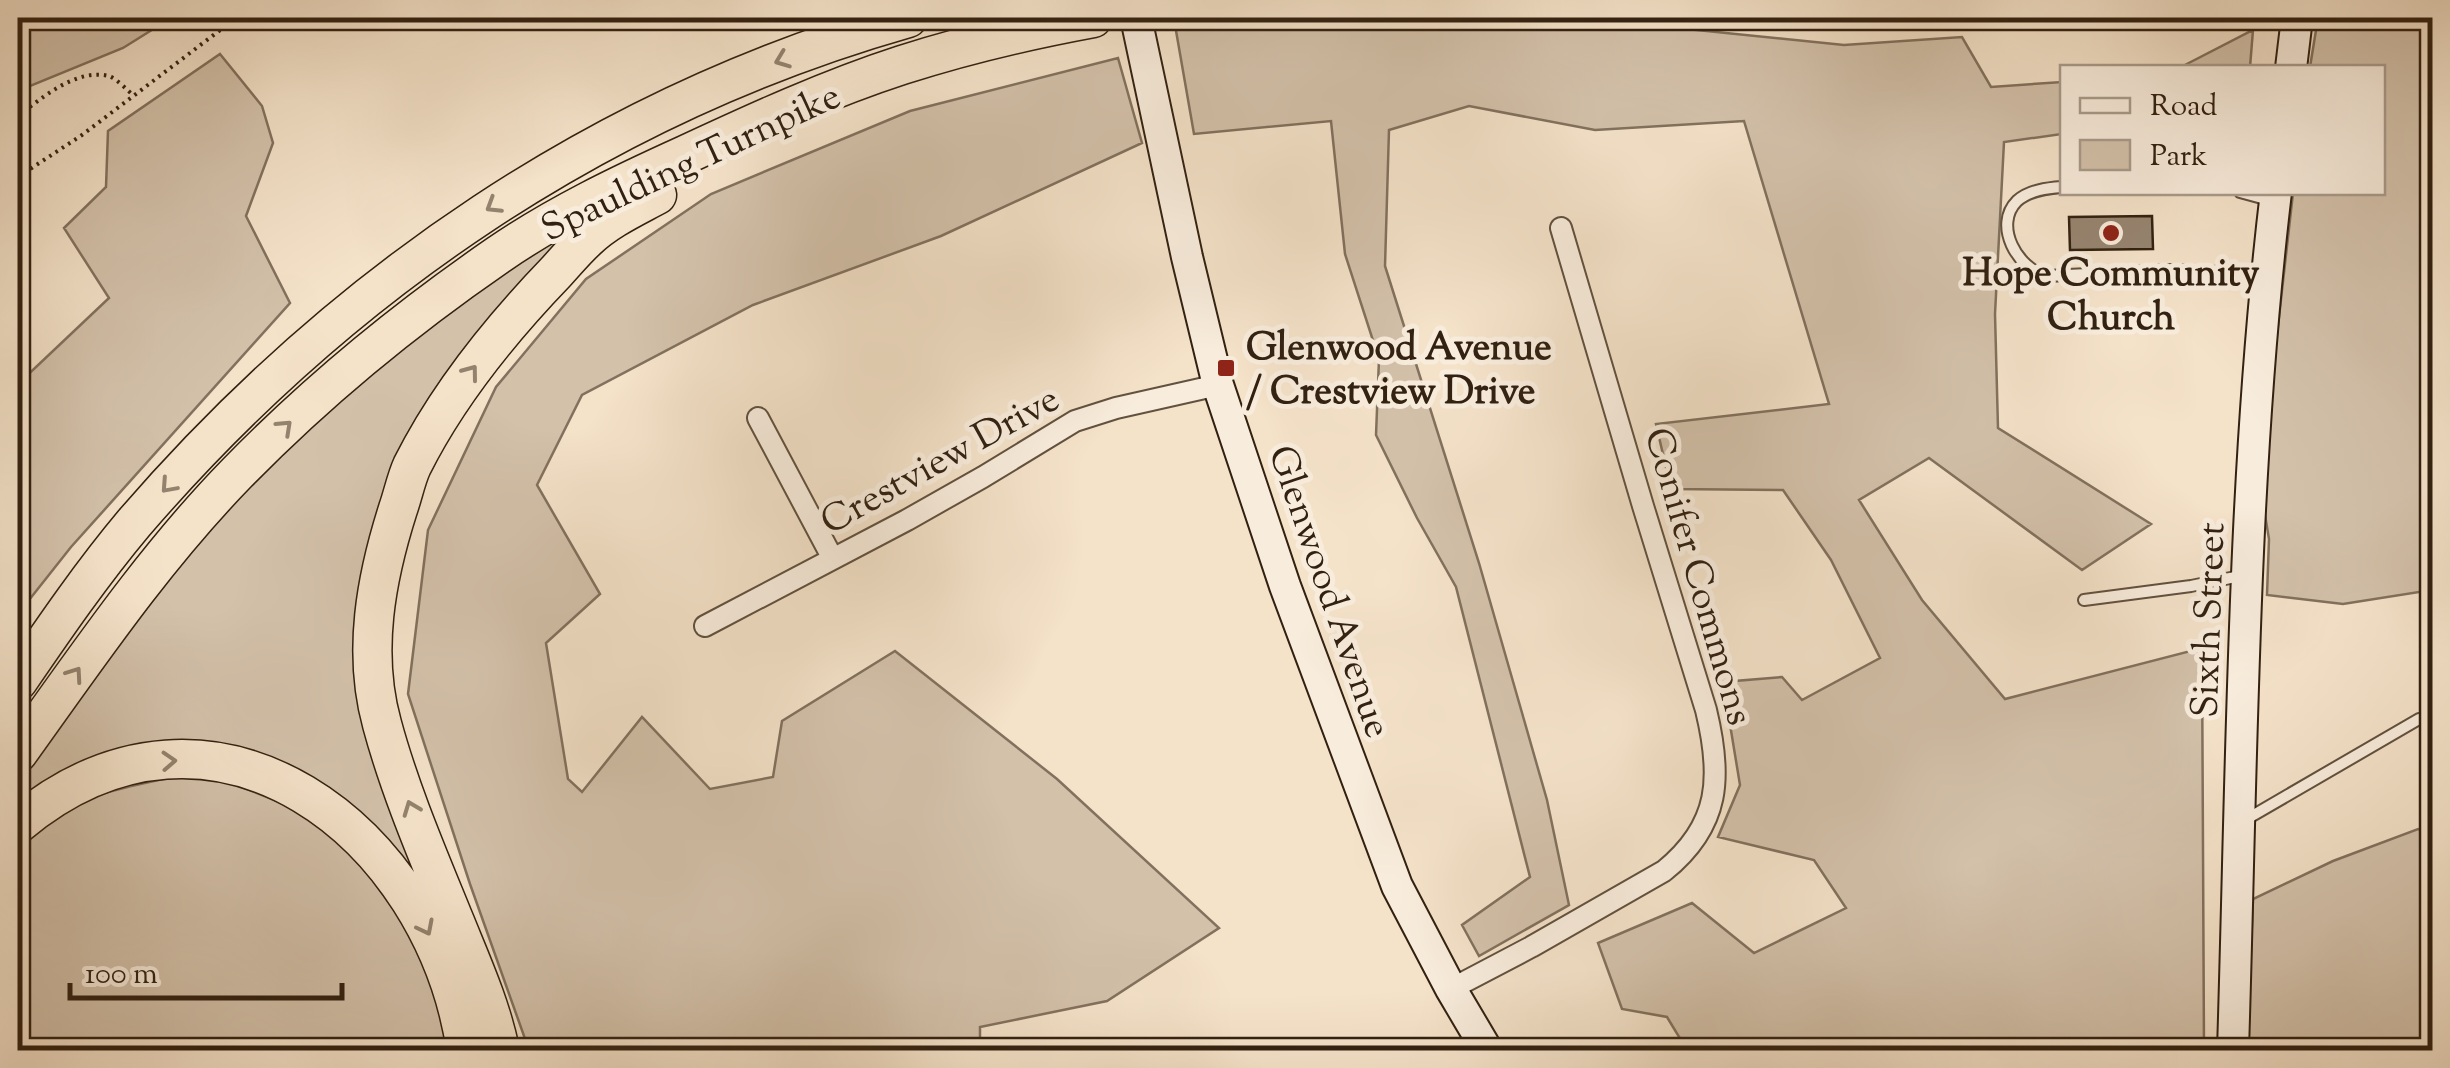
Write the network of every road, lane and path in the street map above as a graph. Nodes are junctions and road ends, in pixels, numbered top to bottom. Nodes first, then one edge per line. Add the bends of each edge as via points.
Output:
1 (908, 18) edge
2 (1093, 18) edge
3 (1136, 18) edge
4 (232, 19) edge
5 (884, 72) junction
6 (134, 96) junction
7 (18, 116) edge
8 (18, 177) edge
9 (2060, 187) edge
10 (2275, 197) edge
11 (1561, 228) dead end
12 (2266, 274) junction
13 (1218, 385) junction
14 (758, 418) dead end
15 (832, 559) junction
16 (2246, 575) junction
17 (2084, 600) dead end
18 (705, 626) dead end
19 (24, 667) edge
20 (2419, 718) dead end
21 (18, 753) edge
22 (2240, 823) junction
23 (18, 824) edge
24 (1451, 989) junction
25 (466, 1050) edge
26 (500, 1050) edge
27 (1487, 1050) edge
28 (2233, 1050) edge

1 -> 19 highway, Spaulding Turnpike via 769,65 650,118 531,183 423,254 319,335 223,426 133,524
2 - 5 highway, Spaulding Turnpike
3 - 13 street, Glenwood Avenue
4 - 6 path
21 -> 5 highway, Spaulding Turnpike via 177,540 236,473 362,357 501,253 582,205 734,132
26 -> 5 highway via 398,774 373,675 379,576 412,467 464,381 587,238 700,172 844,104
6 - 7 path via 111,76 82,76
6 - 8 path
9 - 12 lane via 2029,194 2011,211 2016,257 2037,274
10 - 12 street, Sixth Street
11 - 24 street, Conifer Commons via 1706,710 1715,786 1694,842 1664,871
12 - 16 street, Sixth Street
13 - 15 street, Crestview Drive via 1075,421
13 - 24 street, Glenwood Avenue via 1396,886
14 - 15 street
15 - 18 street, Crestview Drive
16 - 17 lane
16 - 22 street, Sixth Street
20 - 22 lane
22 - 28 street, Sixth Street
23 -> 25 highway via 78,784 150,762 225,764 298,789 340,818 399,882 445,971
24 - 27 street, Glenwood Avenue

